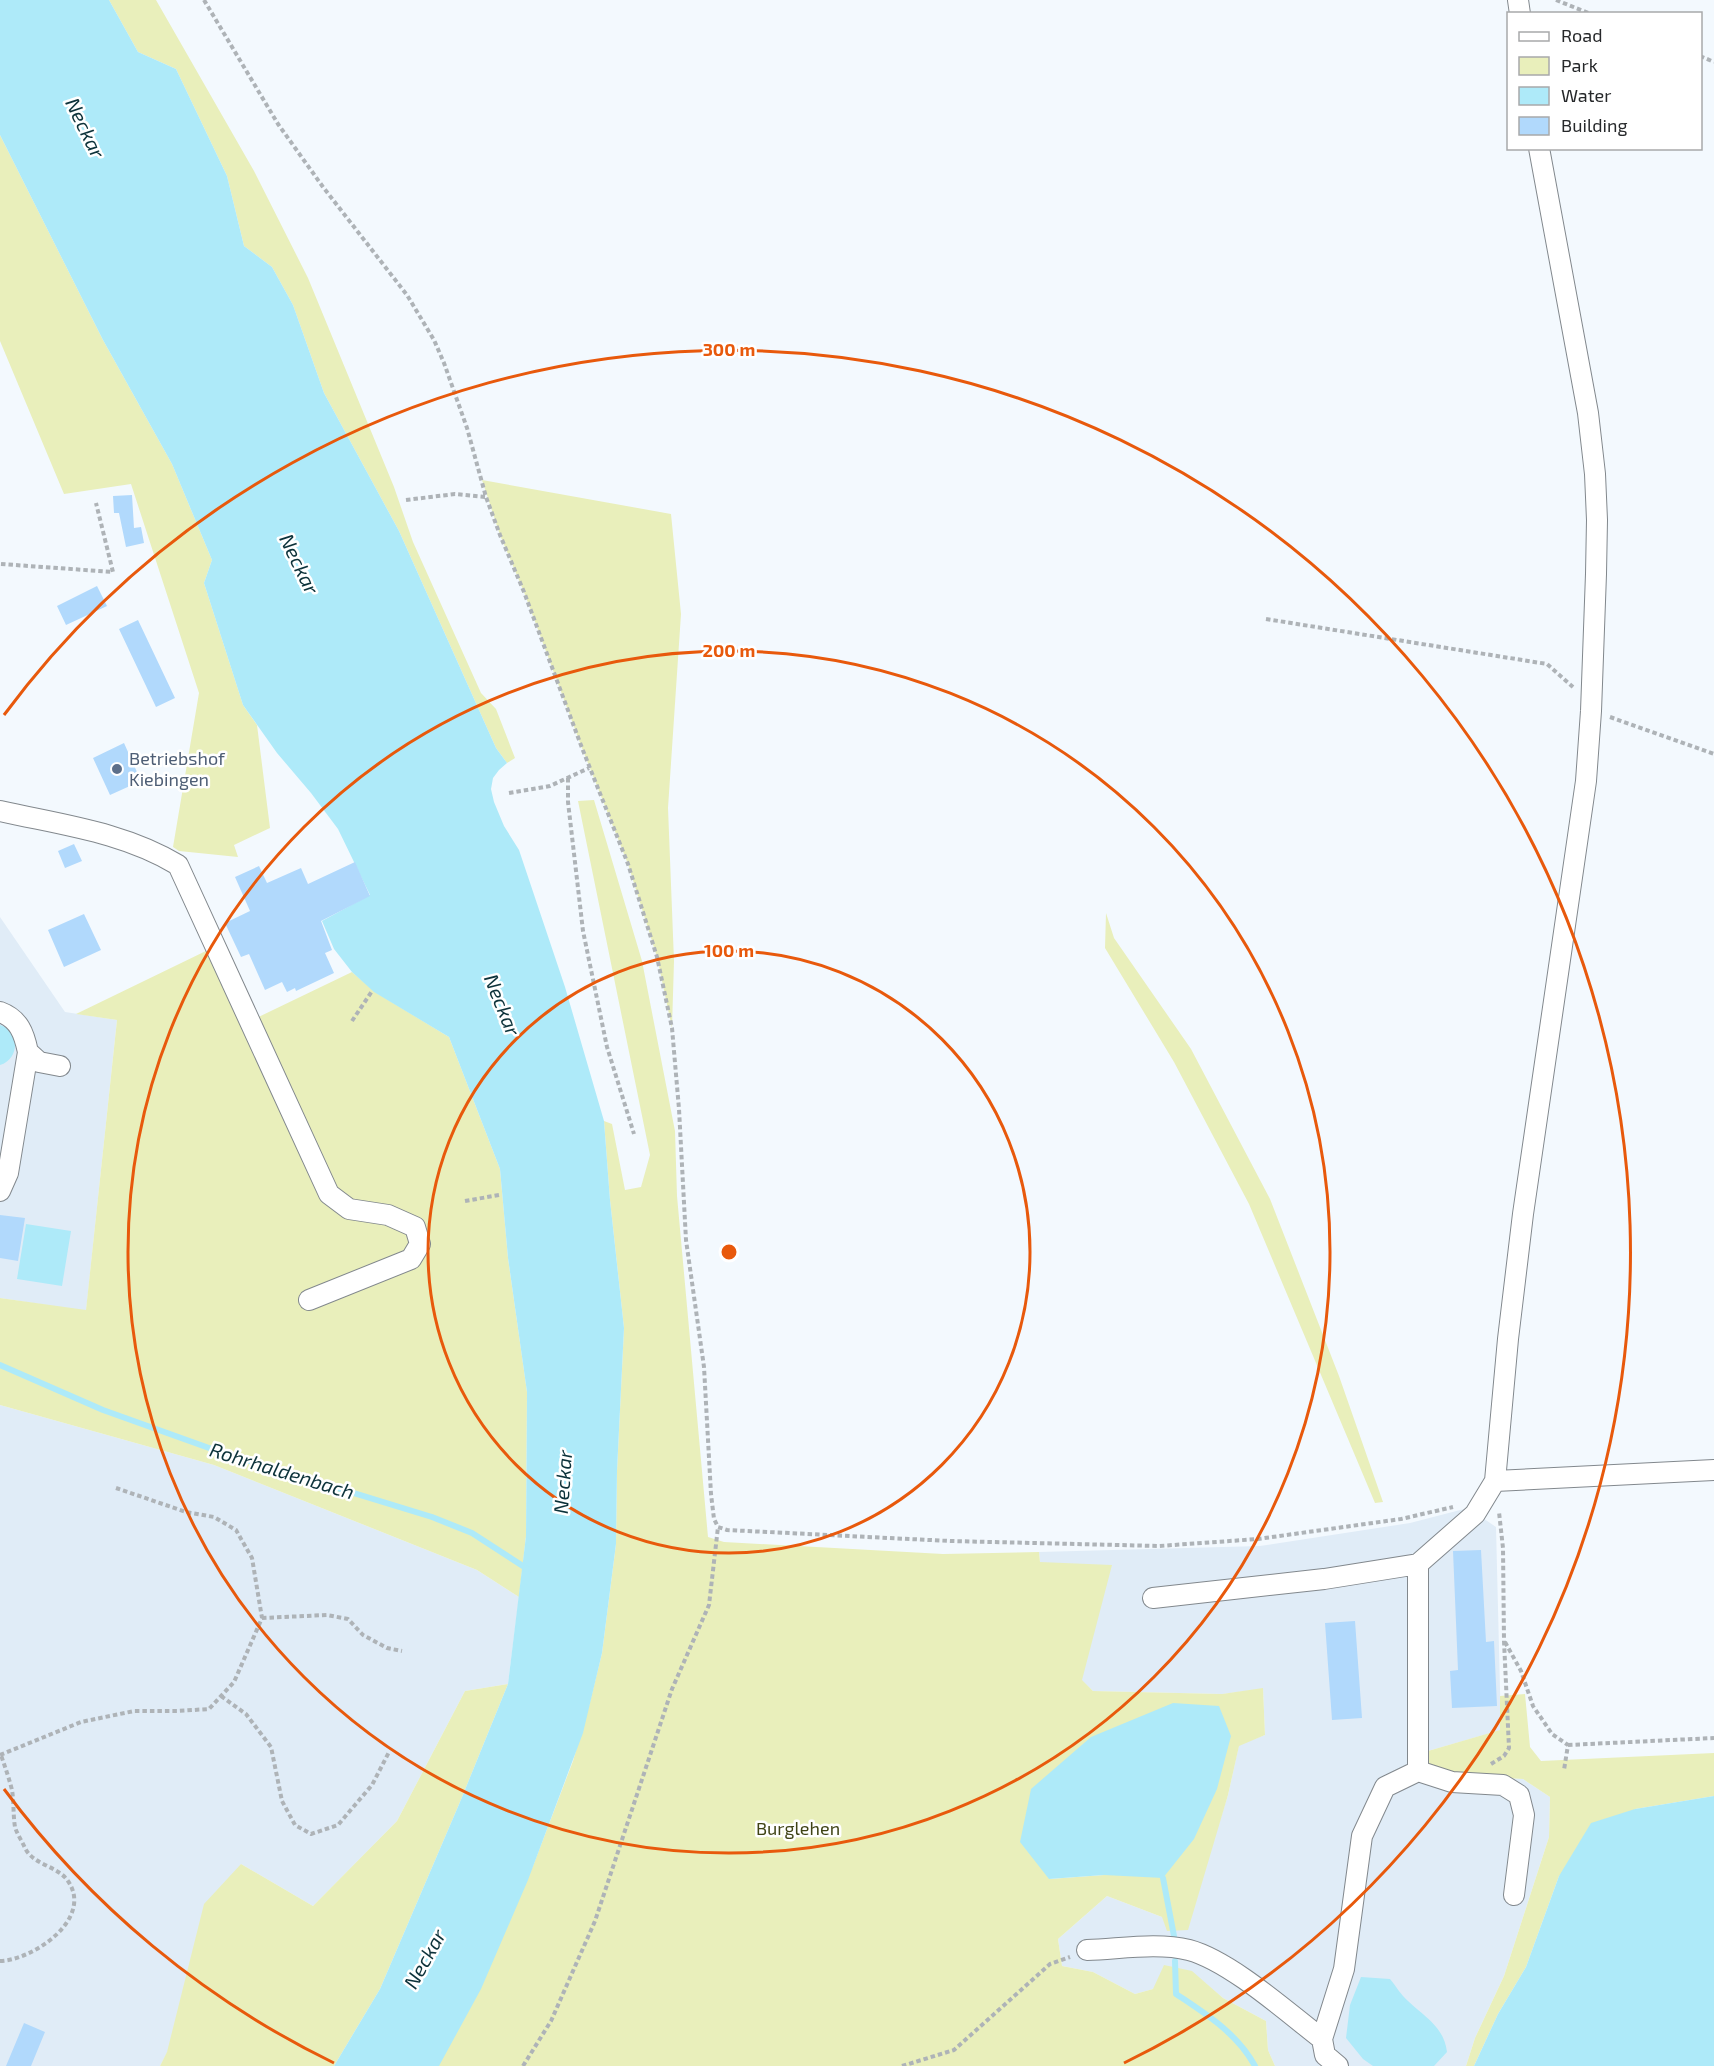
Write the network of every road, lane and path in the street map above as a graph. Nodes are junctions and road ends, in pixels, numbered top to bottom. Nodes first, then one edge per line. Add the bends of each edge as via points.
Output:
1 (204, 0) edge
2 (1556, 0) edge
3 (1586, 12) edge
4 (1539, 150) edge
5 (486, 497) junction
6 (406, 500) dead end
7 (96, 503) dead end
8 (0, 565) edge
9 (1266, 619) dead end
10 (1591, 711) junction
11 (1714, 754) edge
12 (589, 768) junction
13 (568, 778) junction
14 (509, 793) dead end
15 (0, 811) edge
16 (372, 991) dead end
17 (0, 1012) edge
18 (352, 1021) dead end
19 (28, 1052) junction
20 (60, 1066) dead end
21 (634, 1134) dead end
22 (0, 1191) edge
23 (499, 1195) dead end
24 (465, 1201) dead end
25 (309, 1300) dead end
26 (1714, 1470) edge
27 (1495, 1481) junction
28 (116, 1488) dead end
29 (1455, 1506) dead end
30 (718, 1527) junction
31 (1418, 1564) junction
32 (1153, 1598) dead end
33 (262, 1618) junction
34 (1504, 1641) junction
35 (402, 1650) dead end
36 (221, 1696) junction
37 (1714, 1738) edge
38 (1568, 1745) junction
39 (389, 1752) dead end
40 (1, 1755) edge
41 (1564, 1770) dead end
42 (1418, 1771) junction
43 (1475, 1784) junction
44 (1514, 1895) dead end
45 (1087, 1950) joint
46 (0, 1961) edge
47 (1322, 2039) junction
48 (523, 2066) edge
49 (902, 2066) edge
50 (1338, 2066) edge

1 - 5 path via 278,124 407,296 434,340 467,428
2 - 3 path
4 - 10 street via 1592,441 1597,520
5 - 6 path via 455,494
5 - 12 path
7 - 8 path via 113,572
9 - 10 path via 1547,664 1568,682
10 - 11 path
10 - 27 street via 1580,827 1517,1258
12 - 13 path
12 - 30 path via 628,864 657,957 672,1028 686,1240 704,1367 711,1494
13 - 14 path via 550,786
13 - 21 path via 583,931 607,1047
15 - 25 street via 123,838 178,865 329,1194 349,1209 388,1215 415,1227 420,1244 411,1259
16 - 18 path
17 - 19 street via 12,1017 25,1034
19 - 20 street via 39,1062
19 - 22 street via 8,1173
23 - 24 path
26 - 27 street
27 - 31 street via 1475,1514
27 - 34 path via 1503,1548
28 - 33 path via 186,1512 214,1517 236,1530 252,1558
29 - 30 path via 1401,1519 1258,1539 1159,1546 950,1541
30 - 48 path via 709,1605 672,1689 595,1921 551,2021
31 - 32 street
31 - 42 street
33 - 35 path via 327,1615 348,1619 363,1635 387,1648
33 - 36 path via 234,1682
34 - 38 path via 1521,1671 1533,1706 1552,1734
34 - 43 path via 1509,1748
36 - 39 path via 246,1714 271,1747 282,1801 295,1826 311,1834 338,1825 372,1785
36 - 40 path via 209,1709 134,1710 81,1722
37 - 38 path
38 - 41 path
40 - 46 path via 12,1791 16,1828 27,1853 68,1880 73,1906 70,1920 52,1939 30,1954
42 - 43 street via 1452,1782
42 - 47 street via 1385,1787 1362,1836 1344,1969
43 - 44 street via 1503,1785 1519,1795 1524,1815
45 - 47 street via 1188,1950 1220,1964
45 - 49 path via 1050,1964 954,2050
47 - 50 street via 1325,2055

